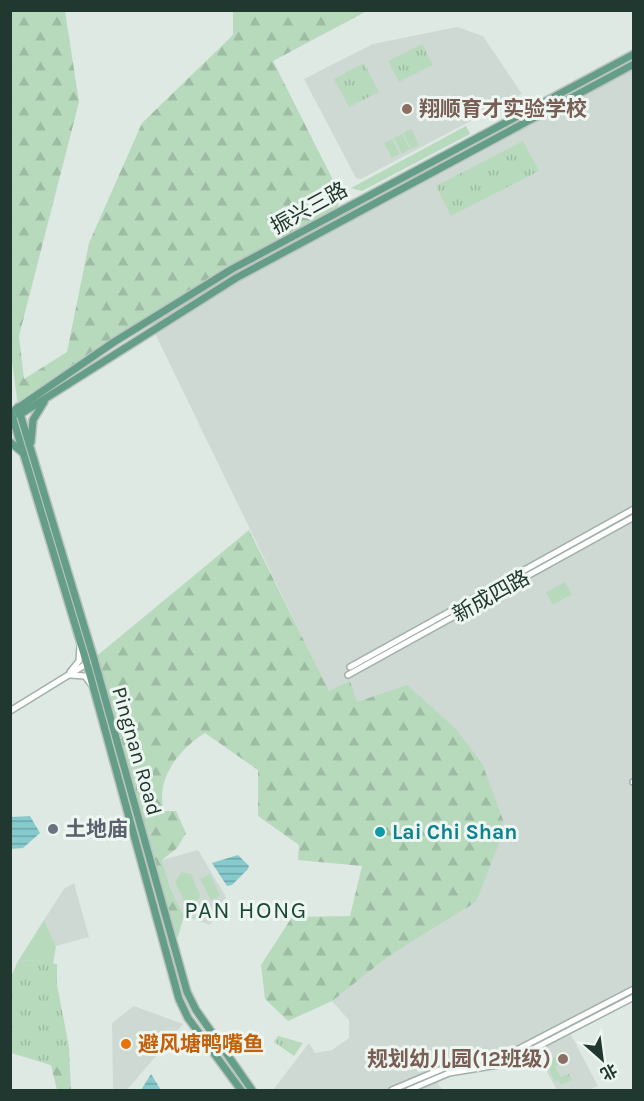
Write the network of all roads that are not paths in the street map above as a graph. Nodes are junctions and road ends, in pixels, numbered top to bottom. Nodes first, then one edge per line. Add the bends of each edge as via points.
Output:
1 (633, 54) edge
2 (633, 64) edge
3 (311, 226) junction
4 (316, 235) junction
5 (48, 398) junction
6 (14, 414) edge
7 (10, 441) edge
8 (31, 451) junction
9 (23, 453) junction
10 (633, 509) edge
11 (633, 517) edge
12 (80, 641) junction
13 (94, 659) junction
14 (87, 664) junction
15 (350, 667) dead end
16 (348, 675) dead end
17 (66, 677) junction
18 (94, 690) junction
19 (10, 711) edge
20 (633, 989) edge
21 (633, 997) edge
22 (241, 1090) edge
23 (252, 1090) edge
24 (392, 1090) edge
25 (409, 1090) edge

1 - 3 main road, 振兴三路
2 - 4 main road, 振兴三路
3 - 4 main road
3 - 6 main road, 振兴三路 via 232,269
4 - 5 main road, 振兴三路 via 236,278
5 - 6 main road, 振兴三路
5 - 8 main road via 33,420
6 - 8 main road, Pingnan Road
6 - 9 main road, Pingnan Road
7 - 9 main road
8 - 9 main road
8 - 13 main road, Pingnan Road
9 - 12 main road, Pingnan Road
10 - 15 street, 新成四路
11 - 16 street, 新成四路
12 - 14 main road, Pingnan Road
12 - 17 street via 79,661
13 - 14 street
13 - 23 main road, Pingnan Road via 187,992
14 - 17 street
14 - 18 main road, Pingnan Road
17 - 18 street via 85,676
17 - 19 street
18 - 22 main road, Pingnan Road via 179,999 188,1018
20 - 24 street via 509,1054 448,1066
21 - 25 street via 504,1064 449,1073

